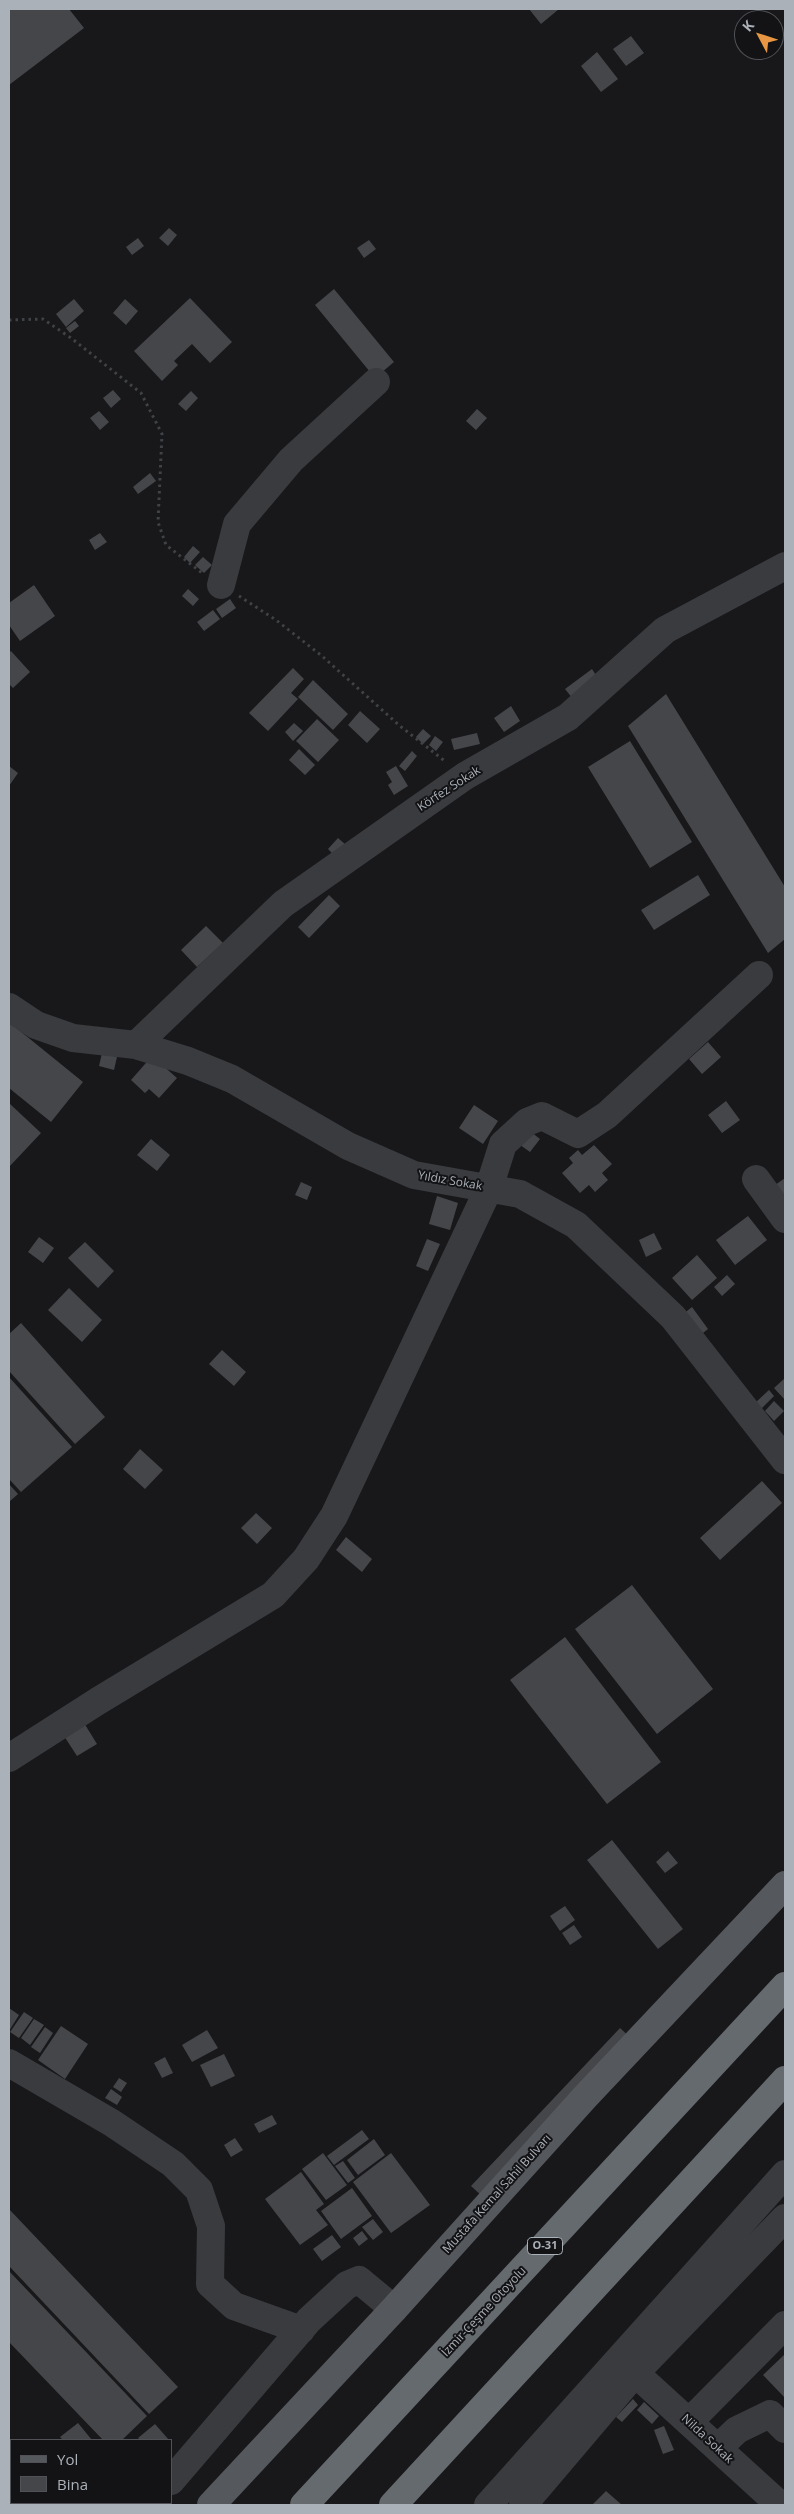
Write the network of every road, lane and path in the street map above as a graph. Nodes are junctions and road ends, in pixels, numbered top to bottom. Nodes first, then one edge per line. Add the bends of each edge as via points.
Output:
1 (376, 382) dead end
2 (785, 566) edge
3 (221, 585) dead end
4 (759, 976) dead end
5 (9, 1007) edge
6 (136, 1045) junction
7 (756, 1179) dead end
8 (489, 1188) junction
9 (785, 1219) edge
10 (785, 1460) edge
11 (9, 1758) edge
12 (785, 1886) edge
13 (785, 1986) edge
14 (9, 2063) edge
15 (785, 2080) edge
16 (785, 2174) edge
17 (785, 2218) edge
18 (394, 2309) junction
19 (785, 2324) edge
20 (301, 2330) junction
21 (635, 2373) junction
22 (689, 2422) junction
23 (785, 2429) edge
24 (718, 2448) junction
25 (172, 2480) edge
26 (211, 2505) edge
27 (304, 2505) edge
28 (393, 2505) edge
29 (488, 2505) edge
30 (523, 2505) edge
31 (780, 2505) edge

1 - 3 street via 290,460 237,524
2 - 6 street, Körfez Sokak via 665,630 568,717 465,776 284,904
4 - 8 street via 607,1115 578,1134 542,1116 527,1122 503,1144
5 - 6 street, Yıldız Sokak via 36,1025 72,1038
6 - 8 street, Yıldız Sokak via 232,1079 348,1146 414,1175
7 - 9 street
8 - 10 street, Yıldız Sokak via 520,1194 576,1225 673,1317
8 - 11 street via 334,1516 306,1559 273,1595 98,1700
12 - 18 main road, Mustafa Kemal Sahil Bulvarı via 585,2097
13 - 27 highway, İzmir-Çeşme Otoyolu / O-31
14 - 20 street via 112,2123 173,2164 199,2190 211,2226 210,2284 234,2306
15 - 28 highway
16 - 29 street
17 - 21 street
18 - 20 street via 359,2280 347,2285
18 - 26 main road, Mustafa Kemal Sahil Bulvarı
19 - 22 street
20 - 25 street
21 - 22 street, Nilda Sokak
21 - 30 street
22 - 24 street, Nilda Sokak
23 - 24 street via 770,2414 737,2430
24 - 31 street, Nilda Sokak

